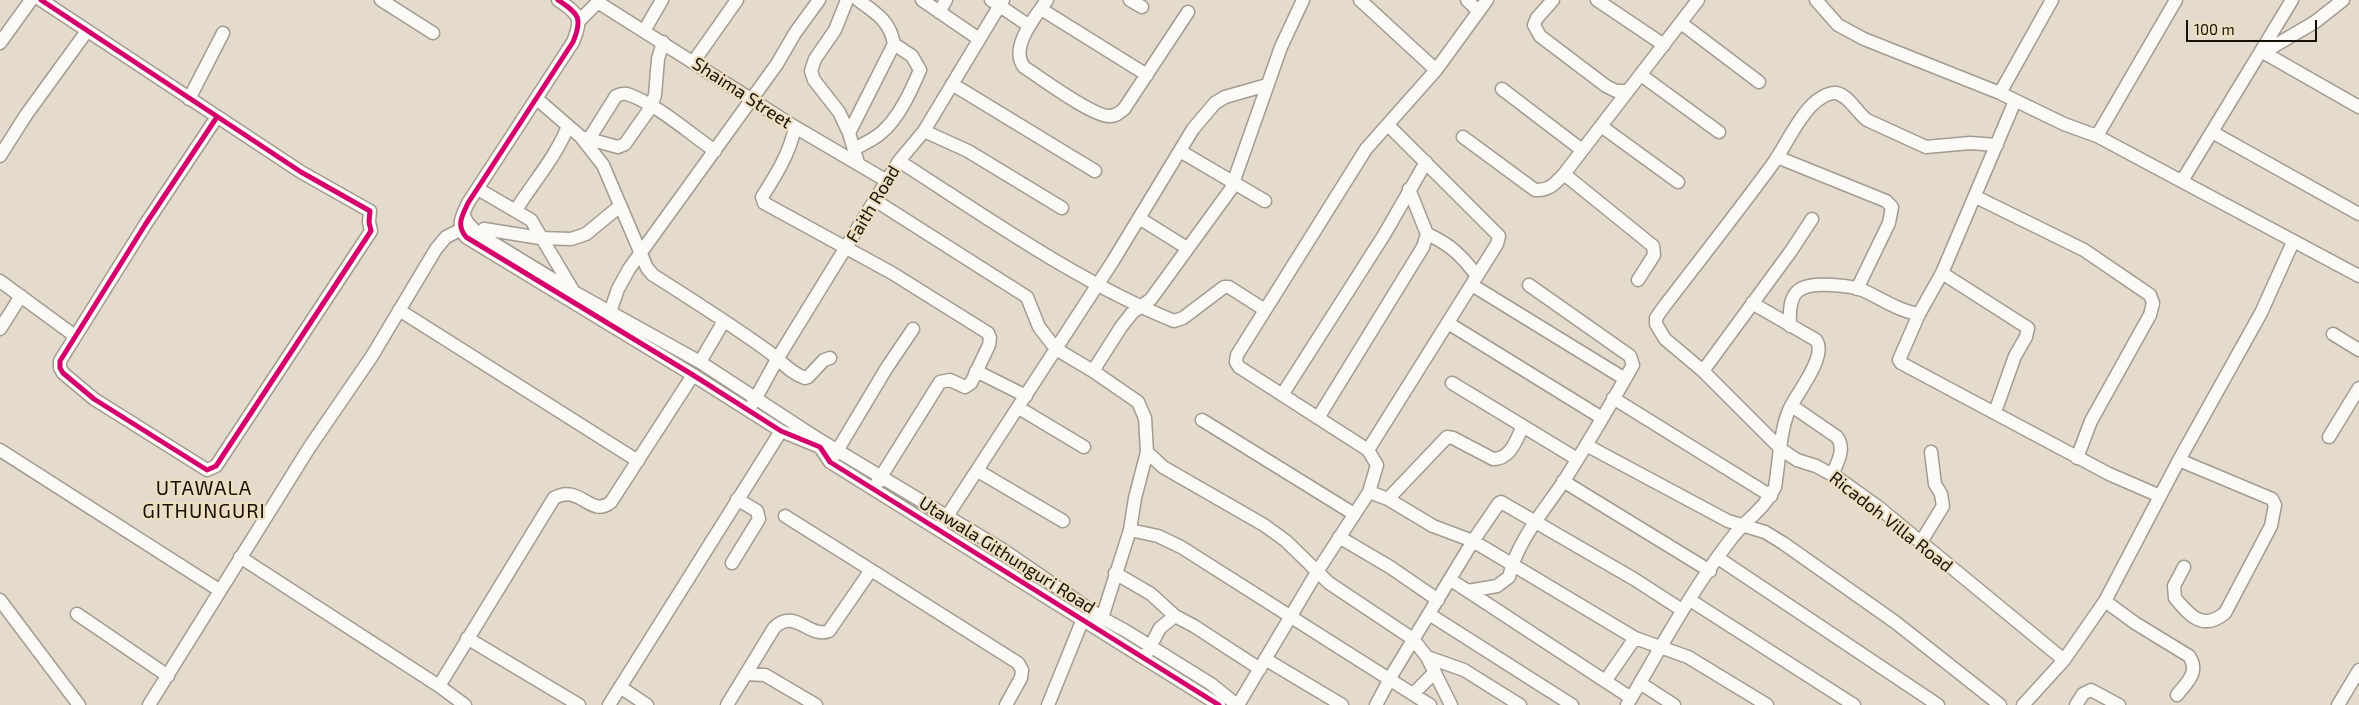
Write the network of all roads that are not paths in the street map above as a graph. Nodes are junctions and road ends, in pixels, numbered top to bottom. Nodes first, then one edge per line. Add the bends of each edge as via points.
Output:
1 (31, 0) edge
2 (40, 0) edge
3 (381, 0) edge
4 (558, 0) edge
5 (662, 0) edge
6 (737, 0) edge
7 (819, 0) edge
8 (847, 0) edge
9 (858, 0) edge
10 (922, 0) edge
11 (946, 0) edge
12 (1130, 0) edge
13 (1303, 0) edge
14 (1360, 0) edge
15 (1467, 0) edge
16 (1487, 0) edge
17 (1553, 0) edge
18 (1597, 0) edge
19 (1698, 0) edge
20 (1816, 0) edge
21 (2052, 0) edge
22 (2176, 0) edge
23 (2292, 0) edge
24 (2343, 0) edge
25 (599, 1) edge
26 (998, 2) edge
27 (1044, 4) edge
28 (1142, 7) dead end
29 (1478, 11) junction
30 (939, 12) junction
31 (1188, 12) dead end
32 (579, 21) junction
33 (1681, 23) junction
34 (1028, 25) junction
35 (87, 31) junction
36 (644, 31) junction
37 (223, 33) dead end
38 (433, 33) dead end
39 (979, 39) junction
40 (662, 42) junction
41 (0, 43) edge
42 (894, 44) junction
43 (1664, 45) junction
44 (2263, 52) junction
45 (694, 61) junction
46 (1436, 70) junction
47 (1147, 75) junction
48 (1641, 75) junction
49 (1759, 82) dead end
50 (952, 84) junction
51 (1267, 84) junction
52 (1502, 89) dead end
53 (1628, 91) junction
54 (2000, 93) junction
55 (189, 98) junction
56 (537, 99) junction
57 (752, 99) junction
58 (2015, 101) junction
59 (651, 107) junction
60 (2359, 107) edge
61 (217, 117) junction
62 (1388, 125) junction
63 (568, 126) junction
64 (1601, 126) junction
65 (795, 127) junction
66 (924, 131) junction
67 (1719, 132) dead end
68 (2212, 132) junction
69 (849, 133) junction
70 (2097, 136) junction
71 (1463, 137) dead end
72 (585, 138) junction
73 (1997, 145) junction
74 (854, 149) junction
75 (1582, 150) junction
76 (715, 151) junction
77 (1180, 151) junction
78 (0, 156) edge
79 (1778, 157) junction
80 (899, 161) junction
81 (1426, 162) junction
82 (858, 163) junction
83 (1095, 171) dead end
84 (1564, 174) junction
85 (887, 180) junction
86 (2182, 181) junction
87 (1678, 182) dead end
88 (1233, 184) junction
89 (478, 189) junction
90 (1409, 189) junction
91 (1976, 197) junction
92 (876, 201) junction
93 (1265, 201) dead end
94 (620, 206) junction
95 (1062, 208) dead end
96 (516, 210) junction
97 (463, 214) junction
98 (2359, 214) edge
99 (1139, 218) junction
100 (1812, 219) dead end
101 (460, 230) junction
102 (1427, 234) junction
103 (474, 237) junction
104 (540, 238) junction
105 (2293, 242) junction
106 (847, 248) junction
107 (1187, 248) junction
108 (641, 254) junction
109 (1942, 273) junction
110 (2359, 276) edge
111 (1474, 280) junction
112 (1638, 280) dead end
113 (0, 281) edge
114 (1098, 284) junction
115 (1529, 284) dead end
116 (1857, 288) junction
117 (574, 292) junction
118 (21, 296) junction
119 (1752, 303) junction
120 (1140, 307) junction
121 (399, 310) junction
122 (1265, 310) junction
123 (610, 312) junction
124 (1919, 314) junction
125 (724, 321) junction
126 (1448, 323) junction
127 (1790, 326) junction
128 (0, 329) edge
129 (913, 329) dead end
130 (2333, 334) dead end
131 (75, 336) junction
132 (1056, 350) junction
133 (2359, 350) edge
134 (830, 358) dead end
135 (777, 359) junction
136 (700, 362) junction
137 (976, 371) junction
138 (1094, 371) junction
139 (1703, 371) junction
140 (693, 375) junction
141 (1625, 379) junction
142 (1452, 383) dead end
143 (2359, 388) edge
144 (1282, 395) junction
145 (1026, 396) junction
146 (756, 397) junction
147 (1614, 398) junction
148 (1792, 406) junction
149 (1019, 408) junction
150 (748, 411) junction
151 (1995, 412) junction
152 (1318, 418) junction
153 (1602, 418) junction
154 (1202, 420) dead end
155 (1523, 426) junction
156 (780, 432) junction
157 (2329, 437) dead end
158 (1586, 444) junction
159 (1084, 448) dead end
160 (0, 450) edge
161 (838, 450) junction
162 (1368, 450) junction
163 (1782, 450) junction
164 (1147, 452) junction
165 (1931, 452) dead end
166 (2077, 458) junction
167 (1577, 459) junction
168 (2179, 460) junction
169 (638, 462) junction
170 (830, 462) junction
171 (978, 471) junction
172 (1832, 475) junction
173 (881, 476) junction
174 (1563, 481) junction
175 (874, 488) junction
176 (1369, 492) junction
177 (1771, 496) junction
178 (2160, 496) junction
179 (738, 499) junction
180 (1388, 499) junction
181 (1354, 514) junction
182 (786, 516) dead end
183 (946, 517) junction
184 (1063, 521) dead end
185 (1537, 522) junction
186 (1743, 526) junction
187 (939, 530) junction
188 (1130, 530) junction
189 (1339, 537) junction
190 (1473, 541) junction
191 (1921, 542) junction
192 (240, 557) junction
193 (1718, 558) junction
194 (732, 563) dead end
195 (1512, 564) junction
196 (2184, 567) dead end
197 (871, 570) junction
198 (1710, 571) junction
199 (1317, 572) junction
200 (1115, 573) junction
201 (1450, 580) junction
202 (219, 590) junction
203 (1468, 591) junction
204 (0, 600) edge
205 (1438, 600) junction
206 (2105, 601) junction
207 (1686, 605) junction
208 (77, 614) dead end
209 (1429, 614) junction
210 (1175, 616) junction
211 (1291, 616) junction
212 (1102, 618) junction
213 (1083, 619) junction
214 (1111, 630) junction
215 (467, 638) junction
216 (1635, 638) junction
217 (1413, 639) junction
218 (1660, 646) junction
219 (1147, 652) junction
220 (1427, 657) junction
221 (2064, 660) junction
222 (1263, 664) junction
223 (2359, 670) edge
224 (1435, 672) junction
225 (746, 674) junction
226 (168, 676) junction
227 (1390, 679) junction
228 (1606, 680) junction
229 (1640, 683) junction
230 (438, 686) junction
231 (620, 687) junction
232 (1413, 694) junction
233 (2177, 695) dead end
234 (1629, 702) edge
235 (80, 705) edge
236 (148, 705) edge
237 (465, 705) edge
238 (579, 705) edge
239 (609, 705) edge
240 (647, 705) edge
241 (727, 705) edge
242 (816, 705) edge
243 (1006, 705) edge
244 (1048, 705) edge
245 (1219, 705) edge
246 (1238, 705) edge
247 (1342, 705) edge
248 (1376, 705) edge
249 (1430, 705) edge
250 (1451, 705) edge
251 (1520, 705) edge
252 (1572, 705) edge
253 (1674, 705) edge
254 (1767, 705) edge
255 (1854, 705) edge
256 (1938, 705) edge
257 (2000, 705) edge
258 (2023, 705) edge
259 (2076, 705) edge
260 (2119, 705) edge
261 (2338, 705) edge

1 - 41 street
2 - 35 street
3 - 38 street
4 - 32 street via 571,9
5 - 36 street
6 - 45 street
7 - 57 street
8 - 69 street via 835,30 815,59 811,71
9 - 42 street via 883,18 892,31
10 - 30 street
11 - 30 street
12 - 28 street
13 - 51 street
14 - 46 street
15 - 29 street
16 - 29 street
17 - 53 street via 1534,26 1540,36 1606,86 1616,91
18 - 43 street
19 - 33 street
20 - 54 street via 1838,25 1864,39
21 - 54 street
22 - 70 street
23 - 44 street
24 - 44 street via 2315,22
25 - 32 street
25 - 36 street, Shaima Street
26 - 34 street
26 - 39 street, Faith Road
27 - 34 street
27 - 47 street
29 - 46 street
30 - 39 street
31 - 47 street
32 - 56 street via 573,42
33 - 43 street
33 - 49 street
34 - 47 street via 1018,53 1024,68 1101,114 1118,114 1124,109
35 - 55 street
35 - 78 street
36 - 40 street, Shaima Street
37 - 55 street
39 - 50 street, Faith Road
40 - 45 street, Shaima Street
40 - 59 street via 656,95
42 - 69 street
42 - 74 street via 912,56 920,70 887,126
43 - 48 street
44 - 60 street
44 - 68 street
45 - 57 street, Shaima Street
46 - 62 street
48 - 53 street
48 - 67 street
50 - 66 street, Faith Road
50 - 83 street
51 - 77 street via 1215,103
51 - 88 street
52 - 75 street
53 - 64 street
54 - 58 street
55 - 61 street
56 - 63 street
56 - 89 street
57 - 65 street, Shaima Street
57 - 76 street
58 - 70 street
58 - 73 street
59 - 72 street via 622,147
59 - 72 street via 621,93
59 - 76 street
61 - 131 street
61 - 131 street via 301,172 370,211 371,231 216,466 210,470 203,469 67,377 60,368 60,361
62 - 81 street
62 - 122 street via 1344,182
63 - 72 street
63 - 96 street via 556,153
64 - 75 street
64 - 87 street
65 - 82 street, Shaima Street
65 - 106 street via 786,155 762,197 764,203
66 - 80 street, Faith Road
66 - 95 street via 968,151
68 - 86 street
68 - 98 street
69 - 74 street
70 - 86 street
71 - 84 street via 1535,190 1550,188
72 - 94 street via 603,165
73 - 79 street via 1970,142 1926,146 1867,120 1836,93 1826,95 1813,104
73 - 91 street
74 - 82 street
75 - 84 street
76 - 108 street
77 - 88 street
77 - 99 street
79 - 116 street via 1886,201 1892,207 1889,223
79 - 139 street, Ricadoh Villa Road via 1656,318 1665,339
80 - 85 street, Faith Road
80 - 114 street
81 - 90 street
81 - 111 street via 1499,236
82 - 85 street, Shaima Street
84 - 112 street via 1653,246 1654,255
85 - 92 street, Faith Road
86 - 105 street
88 - 93 street
88 - 107 street via 1221,205
89 - 96 street
89 - 97 street
90 - 102 street
90 - 144 street via 1384,235
91 - 109 street
91 - 166 street via 2084,250 2150,294 2153,303 2150,315 2091,421
92 - 106 street, Faith Road
92 - 132 street via 1027,297 1039,327
94 - 104 street via 579,237
94 - 108 street
96 - 104 street via 531,220
97 - 101 street
97 - 103 street
99 - 107 street
99 - 114 street
100 - 119 street
101 - 103 street
101 - 121 street via 446,237 436,249
102 - 111 street via 1447,243 1462,256
102 - 152 street via 1423,247
103 - 104 street via 484,229
103 - 117 street
103 - 140 street, Utawala Githunguri Road
104 - 117 street
105 - 110 street
105 - 168 street via 2261,313
106 - 135 street, Faith Road
106 - 137 street via 988,333 989,345
107 - 120 street via 1151,299
108 - 123 street via 628,269
108 - 125 street via 653,275
109 - 124 street
109 - 151 street via 2028,328
111 - 126 street
111 - 141 street
113 - 118 street
114 - 120 street
114 - 132 street
115 - 141 street via 1630,356 1633,365
116 - 124 street
116 - 127 street via 1812,284 1803,287 1794,295 1790,305
117 - 123 street
118 - 128 street
118 - 131 street
119 - 127 street
119 - 139 street
120 - 122 street via 1174,321 1179,320 1224,287
120 - 138 street via 1121,327
121 - 169 street
121 - 192 street
122 - 144 street via 1237,355 1236,362
123 - 136 street
124 - 151 street via 1900,355 1901,363
125 - 135 street
125 - 136 street
126 - 153 street
126 - 162 street
127 - 148 street via 1816,340 1819,351
129 - 161 street
130 - 133 street
132 - 138 street
132 - 145 street
134 - 135 street via 805,378
135 - 146 street, Faith Road
136 - 146 street
137 - 145 street
137 - 173 street via 971,383 965,387 950,380 940,382
138 - 164 street via 1142,408
139 - 163 street, Ricadoh Villa Road
140 - 150 street, Utawala Githunguri Road
140 - 169 street
141 - 147 street
142 - 155 street
143 - 157 street
144 - 152 street
145 - 149 street
146 - 150 street, Faith Road
146 - 161 street
147 - 153 street
147 - 177 street
148 - 163 street
148 - 172 street via 1841,442 1842,449
149 - 159 street
149 - 171 street
150 - 156 street, Utawala Githunguri Road
151 - 166 street
152 - 162 street
153 - 158 street
154 - 181 street
155 - 167 street
155 - 180 street via 1508,454 1498,459 1447,437
156 - 170 street, Utawala Githunguri Road via 820,447
156 - 179 street
158 - 167 street
158 - 186 street via 1728,521
160 - 202 street
161 - 170 street
161 - 173 street
162 - 176 street via 1377,465
163 - 172 street, Ricadoh Villa Road
163 - 177 street
164 - 188 street
164 - 199 street via 1164,467 1264,525 1286,541
165 - 191 street via 1935,484 1942,494 1943,506
166 - 178 street
167 - 174 street
168 - 178 street
168 - 196 street via 2272,499 2275,505 2271,526 2225,613 2219,618 2200,621 2174,598 2174,586
169 - 215 street via 611,502 604,507 565,493 554,498
170 - 175 street, Utawala Githunguri Road
171 - 183 street
171 - 184 street
172 - 191 street, Ricadoh Villa Road
173 - 175 street
173 - 183 street
174 - 185 street
174 - 198 street
175 - 187 street, Utawala Githunguri Road
176 - 180 street
176 - 181 street
177 - 186 street
178 - 206 street
179 - 194 street via 757,511 759,519
179 - 231 street
180 - 190 street via 1433,526
181 - 189 street
182 - 197 street
183 - 187 street
183 - 212 street via 1003,550
185 - 190 street via 1498,503
185 - 195 street
185 - 207 street
186 - 193 street
186 - 257 street via 1765,532 1783,543 1895,622
187 - 213 street, Utawala Githunguri Road
188 - 200 street
188 - 211 street via 1158,536 1181,547
189 - 199 street
189 - 205 street via 1390,566
190 - 195 street
190 - 201 street
191 - 221 street, Ricadoh Villa Road
192 - 202 street
192 - 230 street
193 - 198 street
193 - 256 street
195 - 203 street via 1509,577 1504,582
195 - 216 street
197 - 225 street via 829,631 820,632 788,620 780,622
197 - 243 street via 1018,662 1021,678
198 - 207 street
199 - 211 street
199 - 217 street via 1346,596
200 - 210 street via 1152,594
200 - 212 street
201 - 203 street
201 - 205 street
202 - 226 street
203 - 228 street
204 - 235 street
205 - 209 street
206 - 221 street
206 - 233 street via 2189,656 2195,664 2194,672
207 - 218 street
207 - 255 street
208 - 226 street
209 - 217 street
209 - 252 street
210 - 219 street via 1160,628
210 - 222 street
211 - 222 street
211 - 227 street
212 - 214 street
213 - 214 street, Utawala Githunguri Road
213 - 244 street
214 - 219 street, Utawala Githunguri Road
215 - 230 street
215 - 238 street
216 - 218 street
216 - 228 street
217 - 220 street
217 - 227 street
218 - 229 street
218 - 254 street via 1688,657
219 - 245 street, Utawala Githunguri Road
219 - 246 street via 1211,684
220 - 224 street
220 - 251 street via 1464,670
221 - 258 street
222 - 246 street
222 - 247 street
223 - 261 street
224 - 232 street
224 - 250 street
225 - 241 street
225 - 242 street via 765,675
226 - 236 street
227 - 232 street
227 - 248 street
228 - 234 street
229 - 234 street
229 - 253 street
230 - 237 street
231 - 239 street
231 - 240 street
232 - 249 street
259 - 260 street via 2083,694 2091,690

